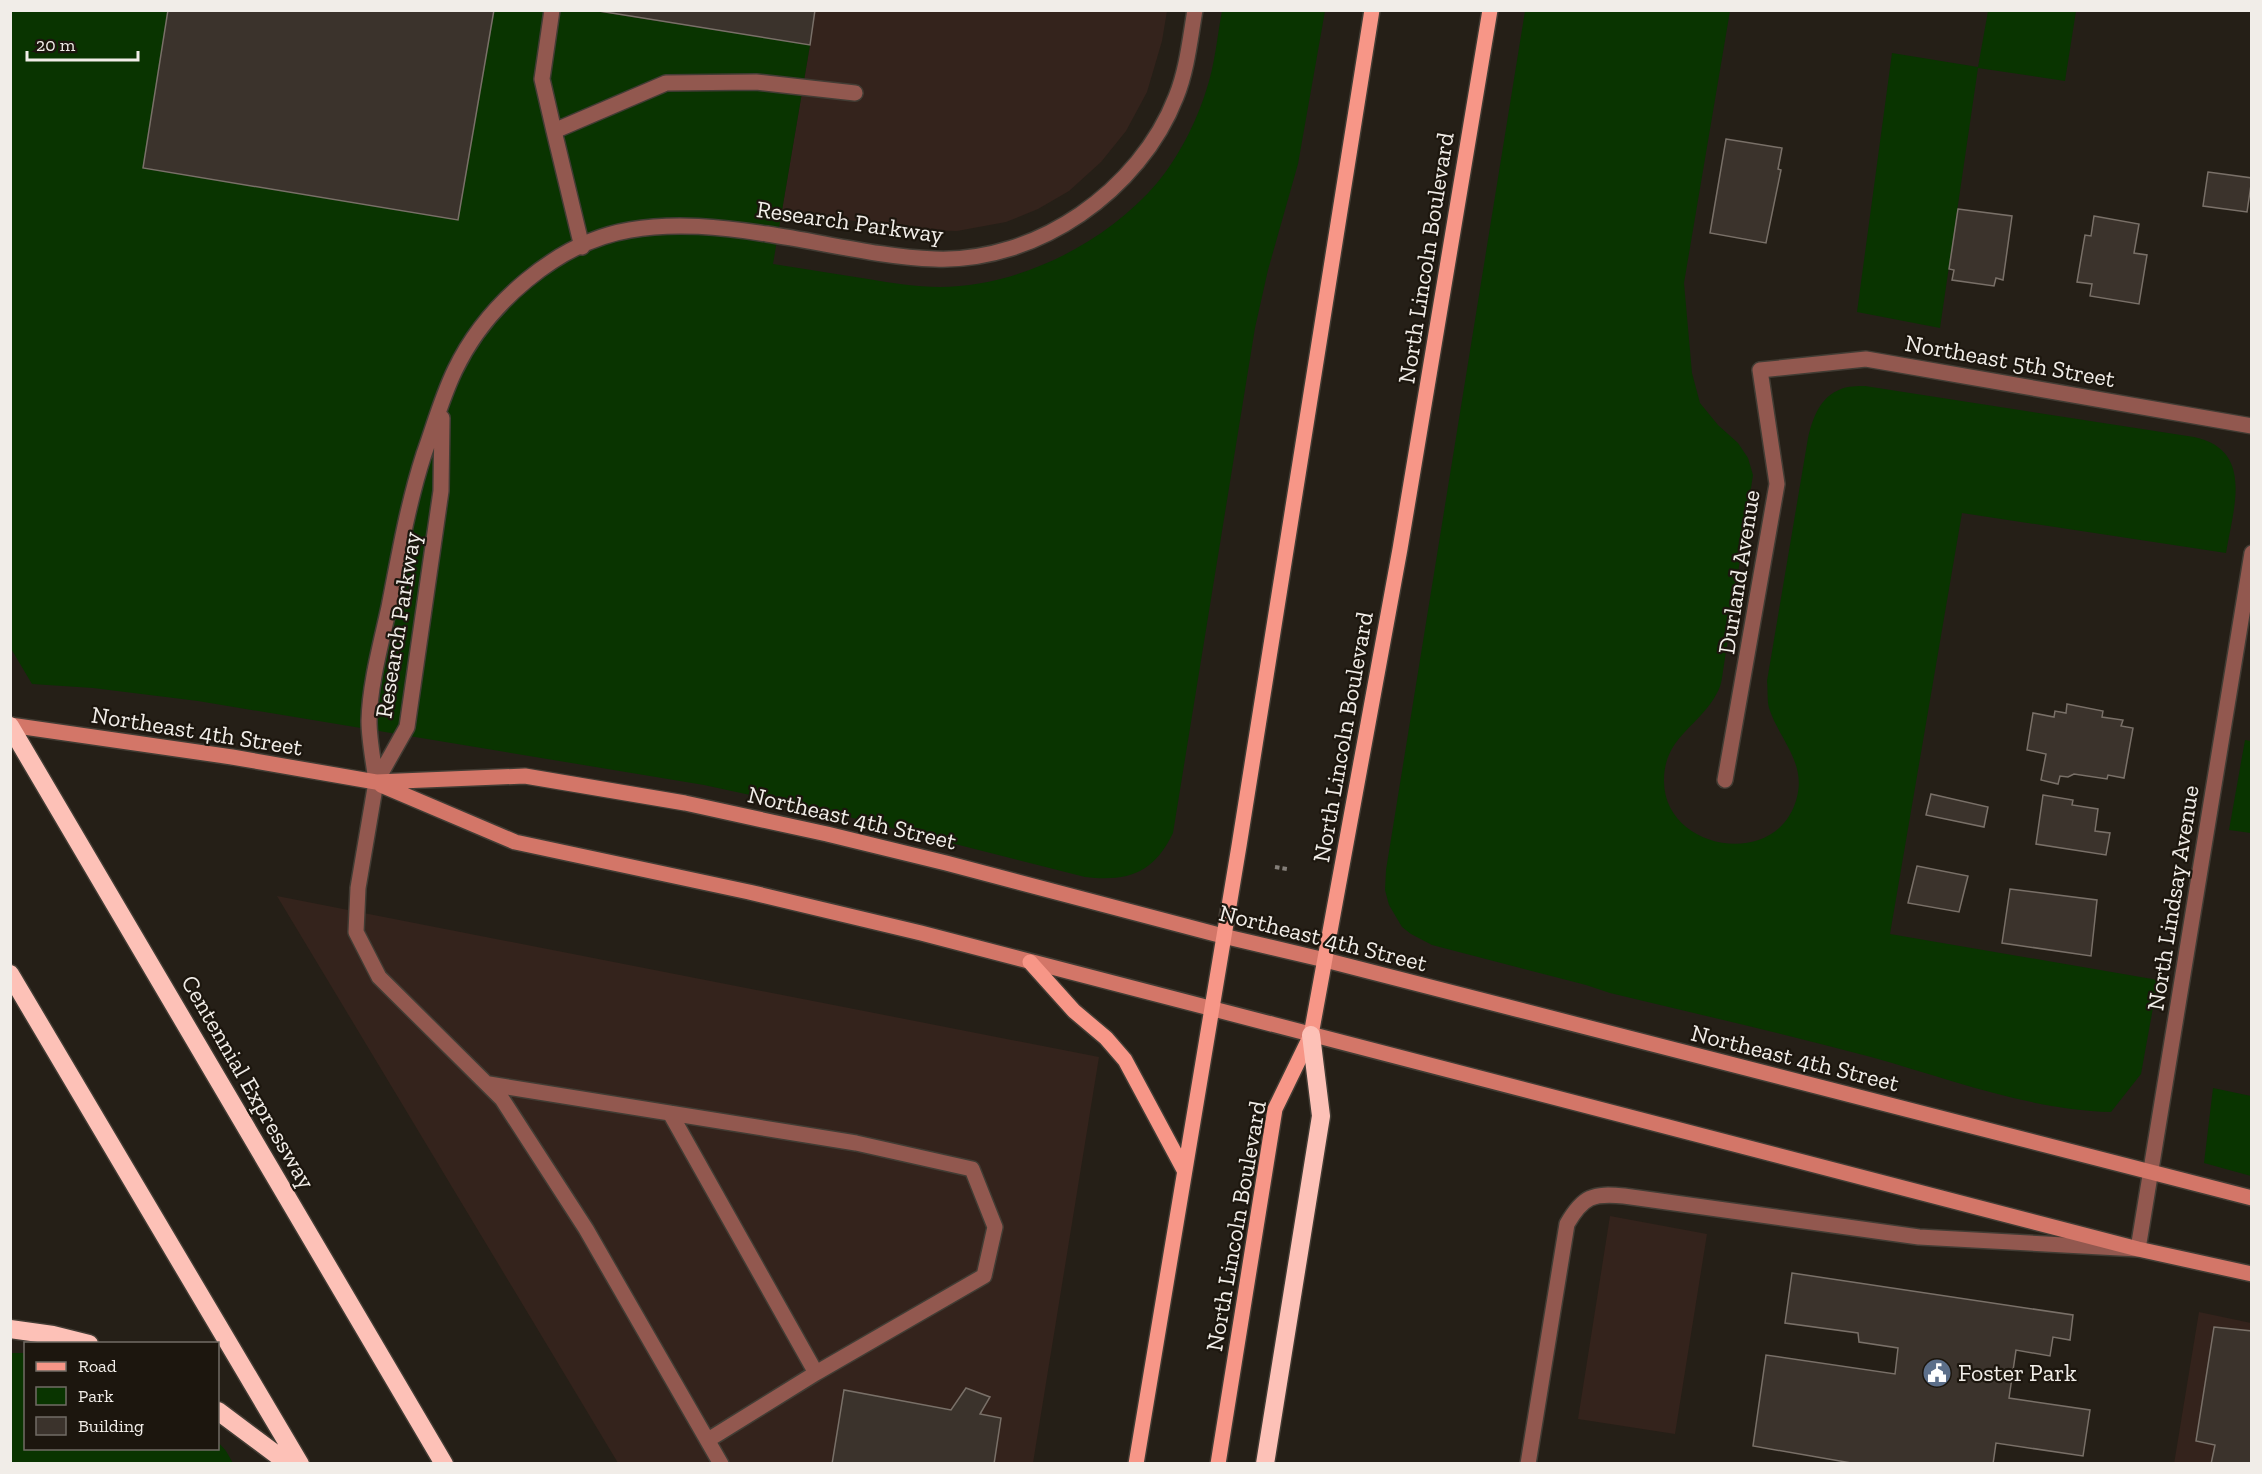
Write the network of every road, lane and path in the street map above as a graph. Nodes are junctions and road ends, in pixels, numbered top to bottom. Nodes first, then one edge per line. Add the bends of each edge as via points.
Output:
1 (552, 10) edge
2 (1195, 10) edge
3 (1372, 10) edge
4 (1490, 10) edge
5 (855, 93) dead end
6 (554, 131) junction
7 (582, 246) junction
8 (1760, 370) joint
9 (442, 403) junction
10 (2252, 426) edge
11 (2252, 553) edge
12 (10, 726) edge
13 (1725, 780) dead end
14 (376, 782) junction
15 (1275, 867) dead end
16 (1287, 870) dead end
17 (1223, 936) junction
18 (1325, 960) junction
19 (1030, 962) junction
20 (10, 974) edge
21 (1210, 1009) junction
22 (1311, 1035) junction
23 (489, 1084) junction
24 (670, 1113) junction
25 (1184, 1170) junction
26 (2151, 1172) junction
27 (2252, 1198) edge
28 (2138, 1249) junction
29 (2252, 1274) edge
30 (10, 1329) edge
31 (80, 1342) edge
32 (816, 1373) junction
33 (219, 1412) edge
34 (708, 1440) junction
35 (289, 1464) edge
36 (300, 1464) edge
37 (444, 1464) edge
38 (722, 1464) edge
39 (1136, 1464) edge
40 (1218, 1464) edge
41 (1264, 1464) edge
42 (1528, 1464) edge

1 - 6 street via 542,79
2 - 7 street, Research Parkway via 1176,98 1147,152 1125,178 1077,218 1022,244 990,254 936,259 724,228 662,226 627,230
3 - 17 main road
4 - 18 main road, North Lincoln Boulevard via 1400,549
5 - 6 street via 756,82 666,83
6 - 7 street
7 - 9 street, Research Parkway via 540,270 511,293 470,342
8 - 10 street, Northeast 5th Street via 1866,359
8 - 13 street, Durland Avenue via 1777,484
9 - 14 street, Research Parkway via 414,485 374,678 369,722
9 - 14 street, Research Parkway via 441,491 407,727
11 - 26 street, North Lindsay Avenue
12 - 14 main road, Northeast 4th Street
12 - 37 highway, Centennial Expressway
14 - 17 main road, Northeast 4th Street via 525,776 674,801 935,860
14 - 19 main road, Northeast 4th Street via 515,842 749,892
14 - 23 street via 358,888 356,932 379,977
15 - 16 path
17 - 18 main road, Northeast 4th Street
17 - 21 main road
18 - 22 main road, North Lincoln Boulevard
18 - 26 main road, Northeast 4th Street
19 - 21 main road, Northeast 4th Street
19 - 25 main road via 1125,1060
20 - 36 highway
21 - 22 main road, Northeast 4th Street
21 - 25 main road
22 - 28 main road, Northeast 4th Street
22 - 40 main road, North Lincoln Boulevard via 1275,1109
22 - 41 highway via 1321,1116
23 - 24 street
23 - 34 street via 586,1229
24 - 32 street
24 - 32 street via 856,1143 972,1169 995,1227 984,1276
25 - 39 main road
26 - 27 main road, Northeast 4th Street
26 - 28 street, North Lindsay Avenue
28 - 29 main road, Northeast 4th Street
28 - 42 street, Northeast 4th Street via 1919,1237 1603,1194 1590,1197 1567,1224
30 - 31 highway
32 - 34 street
33 - 35 highway
34 - 38 street

